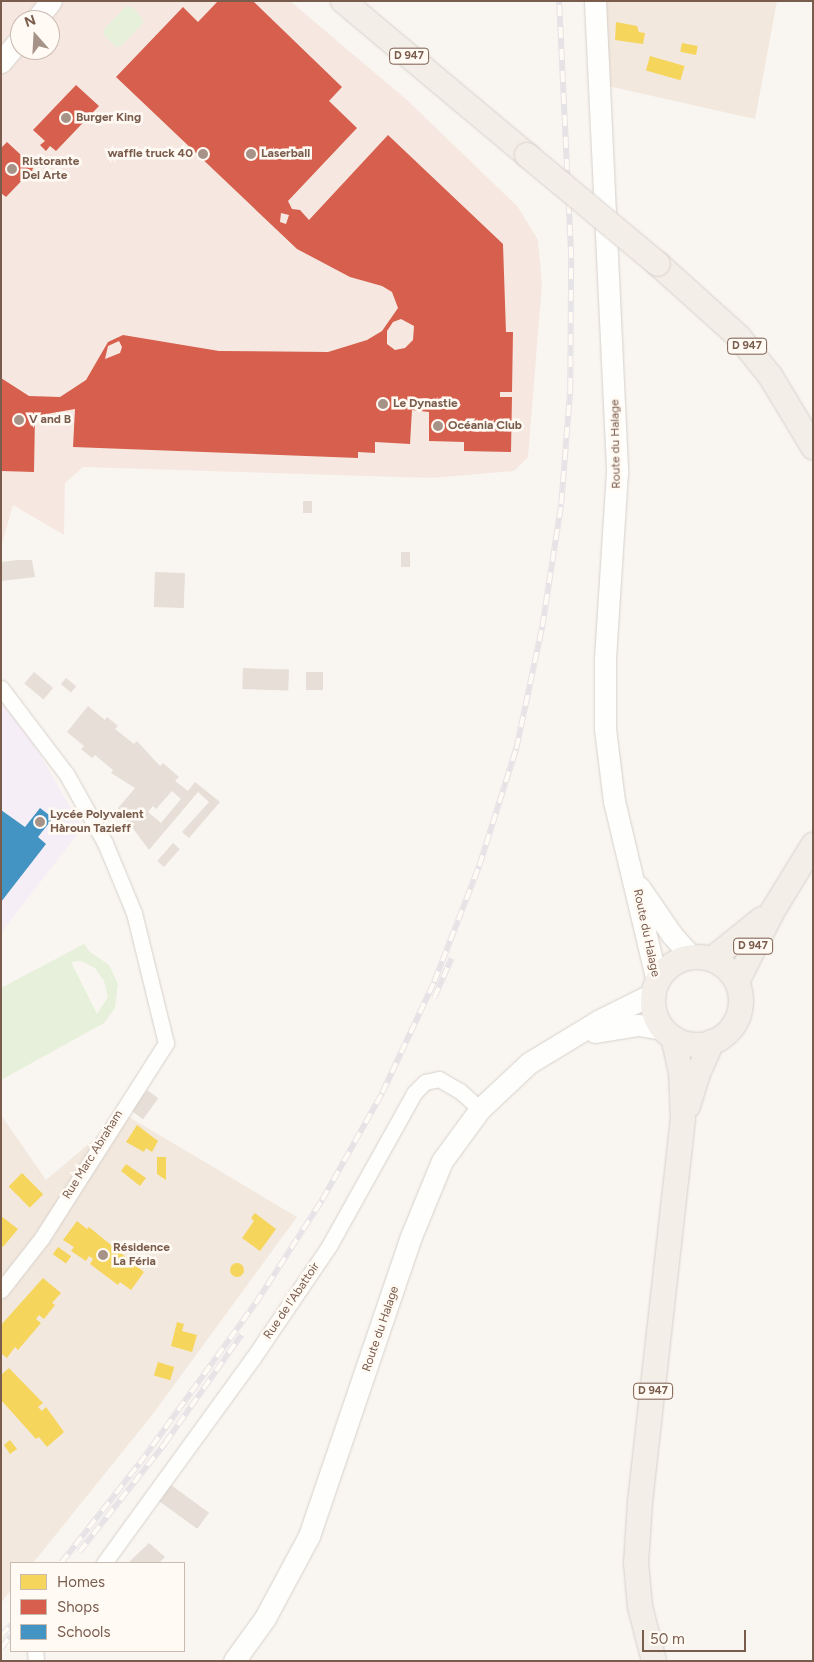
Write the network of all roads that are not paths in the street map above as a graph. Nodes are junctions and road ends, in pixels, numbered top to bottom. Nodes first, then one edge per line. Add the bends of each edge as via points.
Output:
1 (343, 1) edge
2 (595, 1) edge
3 (10, 51) edge
4 (1, 62) edge
5 (813, 447) edge
6 (1, 688) edge
7 (813, 845) edge
8 (636, 883) junction
9 (772, 912) junction
10 (702, 958) junction
11 (737, 982) junction
12 (655, 987) junction
13 (668, 1033) junction
14 (575, 1035) junction
15 (712, 1042) junction
16 (480, 1109) junction
17 (683, 1119) junction
18 (1, 1290) edge
19 (105, 1562) edge
20 (234, 1661) edge
21 (654, 1661) edge

1 - 5 main road, D 947, bridge via 658,264 739,337 771,377
2 - 8 main road, Route du Halage via 618,472 604,692 614,801
3 - 4 main road
6 - 18 street, Rue Marc Abraham via 68,775 93,822 134,913 166,1043 40,1239
7 - 9 main road, D 947
8 - 10 main road, Route du Halage via 672,935
8 - 12 main road, Route du Halage
9 - 10 main road, D 947
9 - 11 main road, D 947
10 - 11 main road via 722,964
10 - 12 main road via 671,965
11 - 15 main road via 741,994 738,1017 723,1036
12 - 13 main road via 654,1012
12 - 14 main road, Route du Halage
13 - 14 main road, Route du Halage via 638,1025
13 - 15 main road via 699,1045
13 - 17 main road, D 947 via 681,1072
14 - 16 main road, Route du Halage via 529,1063
15 - 17 main road, D 947
16 - 19 street, Rue de l'Abattoir via 460,1091 439,1079 425,1082 414,1093 329,1246 254,1358
16 - 20 main road, Route du Halage via 442,1161 428,1191 324,1496 294,1567 266,1618
17 - 21 main road, D 947 via 636,1563 640,1607

